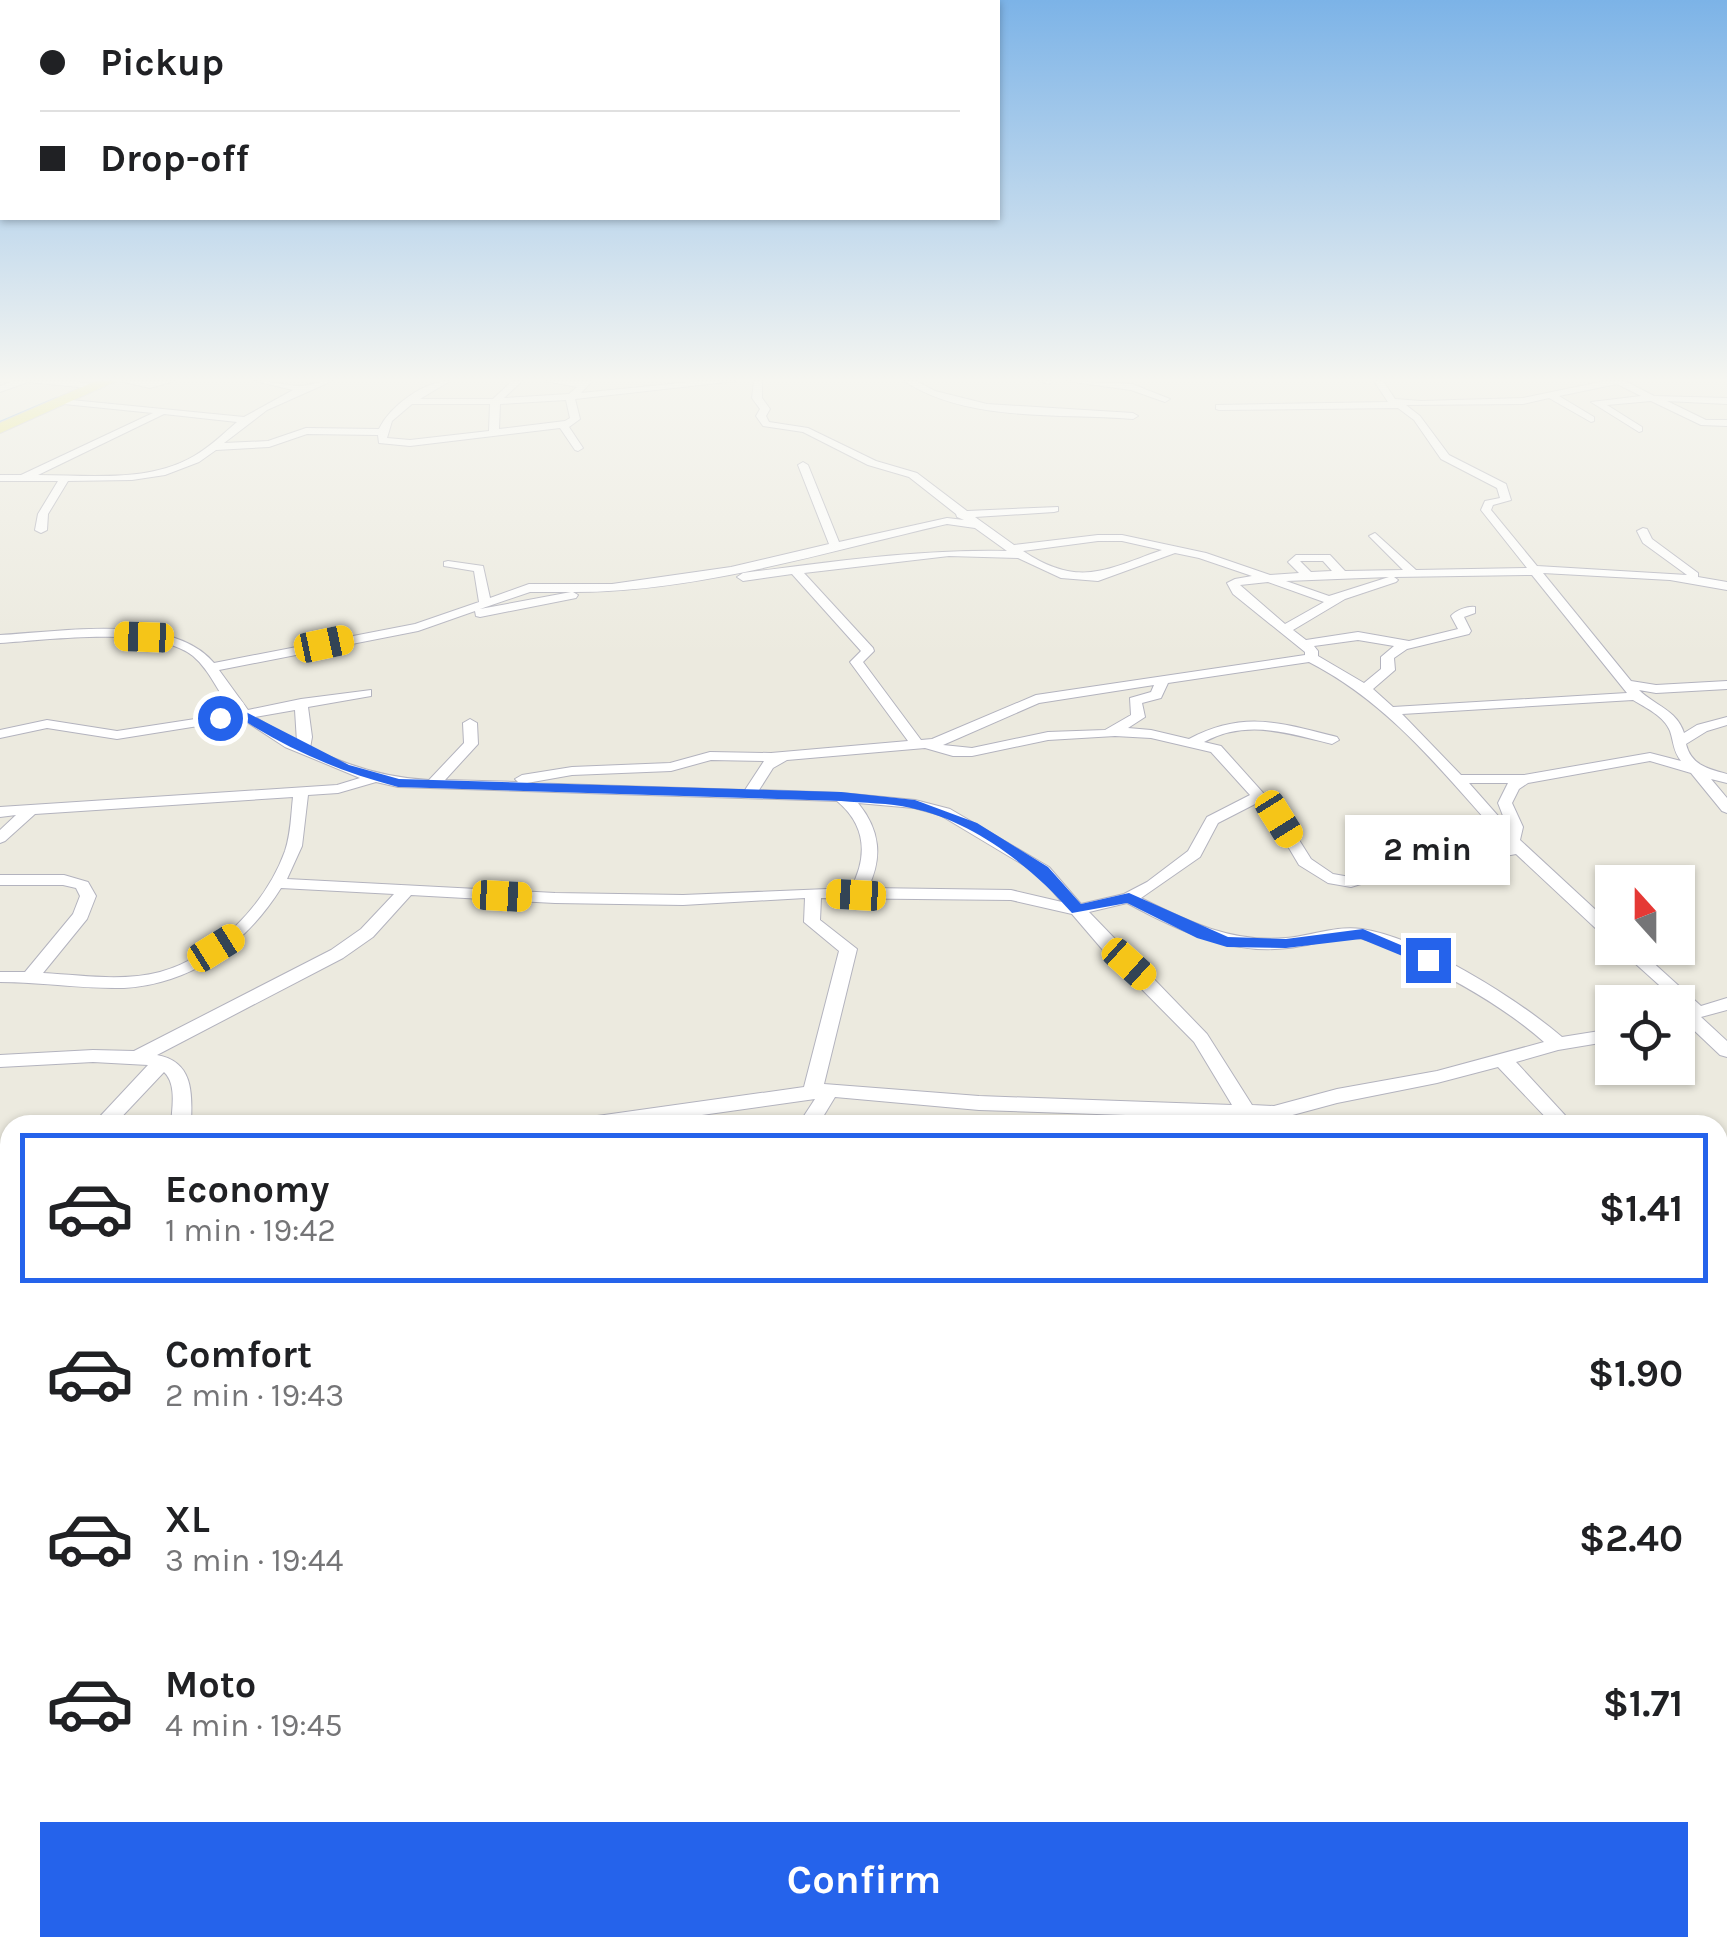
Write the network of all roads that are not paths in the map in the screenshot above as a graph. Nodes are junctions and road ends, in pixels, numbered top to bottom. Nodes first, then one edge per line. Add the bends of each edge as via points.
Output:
1 (40, 472) edge
2 (159, 472) edge
3 (806, 472) edge
4 (904, 472) edge
5 (1476, 472) edge
6 (32, 476) junction
7 (0, 478) edge
8 (65, 478) junction
9 (1054, 508) dead end
10 (965, 514) junction
11 (947, 521) junction
12 (978, 524) junction
13 (41, 530) dead end
14 (1642, 531) dead end
15 (1374, 536) dead end
16 (835, 545) junction
17 (1176, 549) junction
18 (1017, 552) junction
19 (1190, 552) junction
20 (448, 564) dead end
21 (795, 570) junction
22 (1532, 570) junction
23 (1409, 574) junction
24 (1313, 575) junction
25 (1342, 575) junction
26 (1694, 575) junction
27 (1727, 575) edge
28 (1266, 578) junction
29 (1676, 578) junction
30 (1241, 583) junction
31 (628, 586) junction
32 (1727, 586) edge
33 (612, 588) junction
34 (1340, 599) junction
35 (486, 603) junction
36 (1471, 610) dead end
37 (445, 619) junction
38 (1283, 630) junction
39 (0, 639) edge
40 (1303, 644) junction
41 (1404, 645) junction
42 (1311, 658) junction
43 (213, 671) junction
44 (1164, 678) junction
45 (1727, 685) edge
46 (1366, 689) junction
47 (1630, 689) junction
48 (366, 693) dead end
49 (301, 703) junction
50 (1388, 712) junction
51 (242, 714) junction
52 (1727, 721) edge
53 (470, 723) dead end
54 (1118, 732) junction
55 (0, 734) edge
56 (1332, 740) dead end
57 (1681, 741) junction
58 (1193, 742) junction
59 (922, 745) junction
60 (303, 748) junction
61 (785, 756) junction
62 (1691, 767) junction
63 (374, 778) junction
64 (1456, 779) junction
65 (1524, 779) junction
66 (1727, 779) edge
67 (433, 784) junction
68 (487, 786) junction
69 (301, 792) junction
70 (749, 794) junction
71 (841, 796) junction
72 (1260, 796) junction
73 (1727, 808) edge
74 (32, 809) junction
75 (0, 812) edge
76 (0, 838) edge
77 (1516, 844) junction
78 (0, 880) edge
79 (277, 883) junction
80 (406, 891) junction
81 (813, 893) junction
82 (856, 895) junction
83 (1129, 898) junction
84 (1077, 910) junction
85 (1595, 918) edge
86 (1642, 965) edge
87 (0, 976) edge
88 (30, 978) junction
89 (1660, 985) edge
90 (1727, 1004) edge
91 (1695, 1013) edge
92 (1695, 1022) edge
93 (1595, 1038) edge
94 (1558, 1044) junction
95 (1727, 1051) edge
96 (138, 1057) junction
97 (1502, 1060) junction
98 (0, 1061) edge
99 (162, 1062) junction
100 (821, 1090) junction
101 (1036, 1105) junction
102 (112, 1115) edge
103 (181, 1115) edge
104 (651, 1115) edge
105 (812, 1115) edge
106 (1041, 1115) edge
107 (1233, 1115) edge
108 (1241, 1115) edge
109 (1264, 1115) edge
110 (1554, 1115) edge

1 - 6 street
2 - 8 street
3 - 16 street
4 - 10 street
5 - 22 street via 1502,486 1506,500 1486,510
6 - 7 street
6 - 8 street
8 - 13 street via 42,514
9 - 10 street
10 - 11 street
10 - 12 street
11 - 12 street
11 - 16 street
12 - 18 street
14 - 26 street via 1646,541
15 - 23 street
16 - 31 street
17 - 18 street via 1110,536
17 - 18 street via 1098,578 1065,576
17 - 19 street
18 - 21 street
19 - 28 street
19 - 30 street
20 - 35 street via 479,568
21 - 31 street
21 - 59 street via 868,651 856,662
22 - 23 street
22 - 29 street
22 - 47 street
23 - 25 street
23 - 34 street
24 - 25 street
24 - 25 street via 1296,558 1326,557
24 - 28 street
24 - 34 street
26 - 27 street
26 - 29 street
28 - 30 street
28 - 34 street via 1318,598
29 - 32 street
30 - 38 street
31 - 33 street
33 - 35 street via 536,587
33 - 37 street
34 - 38 street
35 - 37 street
36 - 41 street via 1456,616 1465,631
37 - 43 street
38 - 40 street
39 - 43 street via 160,638 190,648
40 - 41 street via 1358,636
40 - 42 street
41 - 46 street via 1386,657 1388,670
42 - 44 street
42 - 46 street
43 - 51 street
44 - 54 street via 1156,695 1135,701 1138,716
44 - 59 street via 1021,703 957,736
45 - 47 street
46 - 50 street
47 - 50 street
47 - 57 street via 1666,714
48 - 49 street
49 - 51 street
49 - 60 street
50 - 64 street
51 - 55 street via 117,735 48,724
51 - 60 street
52 - 57 street
53 - 67 street via 471,744
54 - 58 street
54 - 59 street via 1048,736 972,752
56 - 58 street via 1262,723
57 - 62 street
58 - 72 street via 1220,752
59 - 61 street
60 - 63 street
61 - 68 street via 710,756
61 - 70 street via 768,765
62 - 65 street via 1650,757
62 - 66 street
62 - 73 street
63 - 67 street
63 - 69 street
64 - 65 street
64 - 77 street
65 - 77 street via 1505,804
67 - 68 street
68 - 70 street
69 - 74 street
69 - 79 street via 294,849
70 - 71 street
71 - 82 street via 870,827 865,880
71 - 84 street via 945,812 1043,870
72 - 77 street via 1305,862 1341,882
72 - 83 street via 1212,820 1194,854
74 - 75 street
74 - 76 street
77 - 85 street
78 - 88 street via 64,880 82,885 88,896 81,915
79 - 80 street
79 - 88 street via 240,932 171,973 141,981
80 - 81 street via 683,900
80 - 96 street via 337,954
81 - 82 street
81 - 100 street via 812,922 848,950
82 - 84 street via 1011,896
83 - 84 street
83 - 94 street via 1227,942 1286,944 1350,933 1387,941 1472,980
84 - 108 street via 1201,1038
86 - 89 street
87 - 88 street
90 - 91 street
92 - 95 street
93 - 94 street
94 - 97 street
96 - 98 street
96 - 99 street
97 - 109 street
97 - 110 street
99 - 102 street
99 - 103 street via 180,1083
100 - 101 street
100 - 104 street
100 - 105 street
101 - 106 street
101 - 107 street

